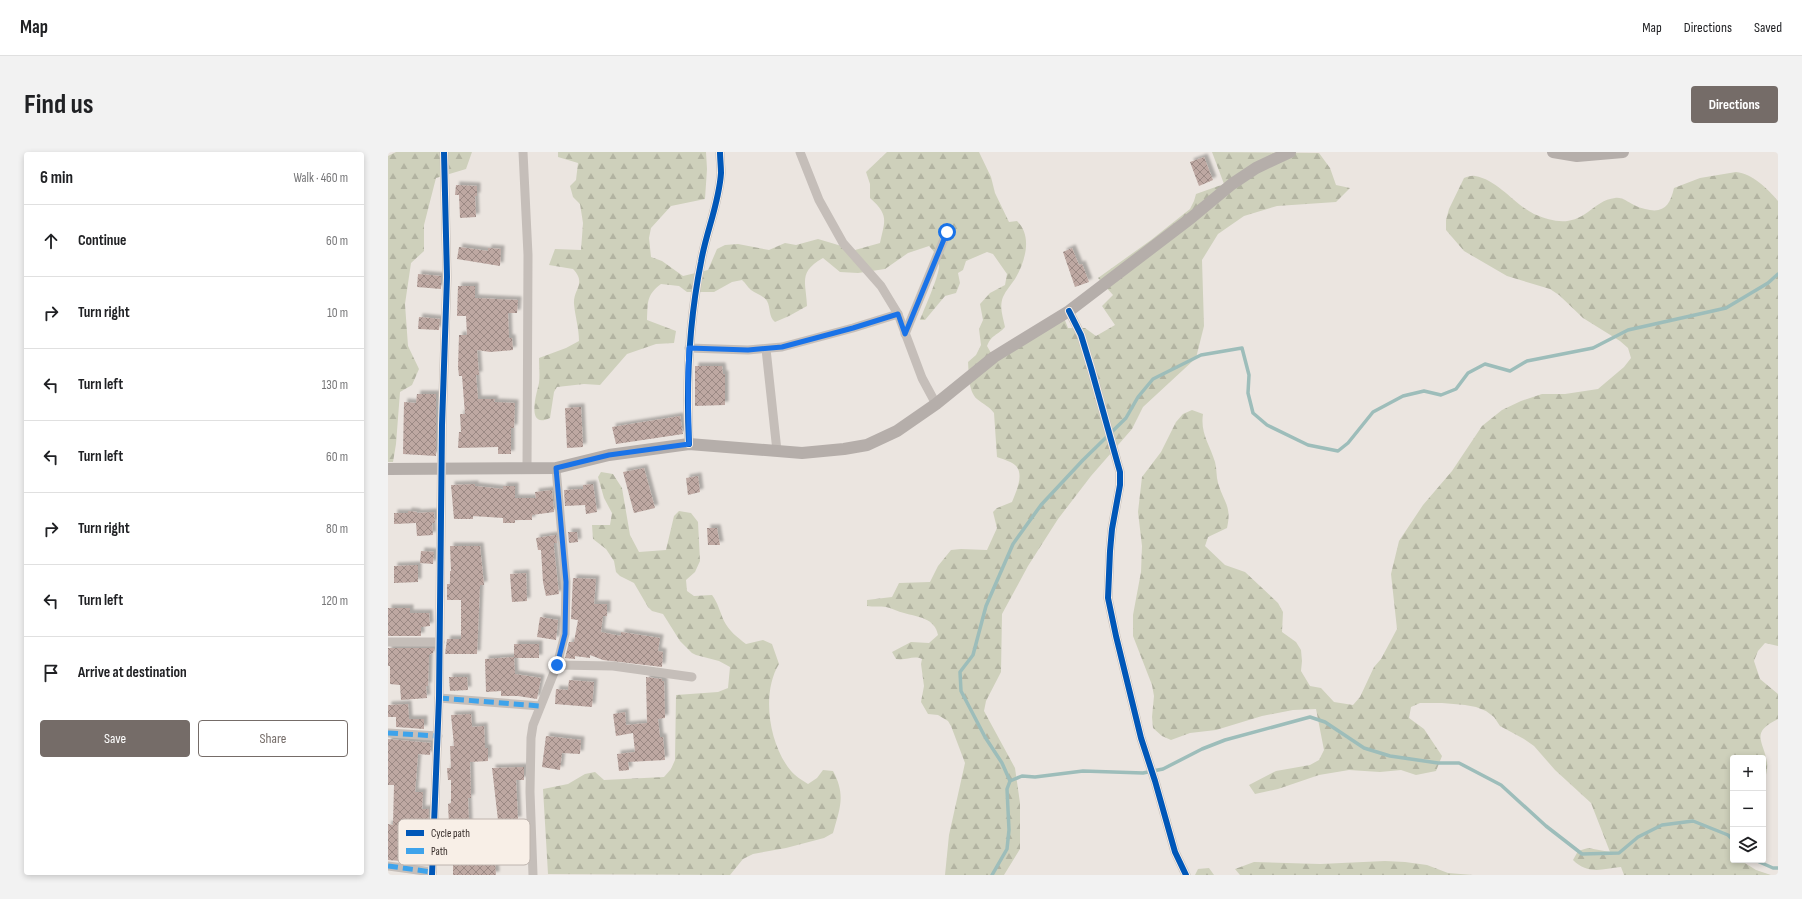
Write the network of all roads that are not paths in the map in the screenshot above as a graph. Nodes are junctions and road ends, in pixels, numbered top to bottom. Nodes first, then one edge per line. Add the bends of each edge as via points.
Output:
1 (444, 152) edge
2 (523, 152) edge
3 (720, 152) edge
4 (800, 152) edge
5 (1290, 152) edge
6 (1554, 152) edge
7 (1623, 152) edge
8 (947, 232) dead end
9 (1070, 311) junction
10 (898, 314) junction
11 (905, 334) junction
12 (689, 348) junction
13 (766, 349) junction
14 (936, 404) junction
15 (689, 444) junction
16 (777, 451) junction
17 (442, 468) junction
18 (556, 468) junction
19 (388, 469) edge
20 (527, 469) junction
21 (388, 642) edge
22 (440, 642) junction
23 (557, 665) junction
24 (692, 677) dead end
25 (439, 698) junction
26 (540, 706) junction
27 (388, 733) edge
28 (438, 736) junction
29 (434, 819) edge
30 (388, 866) edge
31 (432, 874) edge
32 (533, 875) edge
33 (1186, 875) edge

1 - 17 street via 447,276
2 - 20 street via 528,255
3 - 12 street via 721,174 714,214 701,262
4 - 10 street via 819,200 835,230 849,252 881,286
5 - 9 main road via 1256,168 1232,184
6 - 7 main road via 1577,156
8 - 11 street
9 - 14 main road via 994,357
9 - 33 street via 1081,335 1120,472 1111,543 1108,598 1141,738 1175,852
10 - 11 street
10 - 13 street via 812,340
11 - 14 street via 922,378
12 - 13 street
12 - 15 street
13 - 16 street
14 - 16 main road via 897,430 866,445 802,453
15 - 16 main road
15 - 18 main road via 609,455
17 - 19 main road
17 - 20 main road
17 - 22 street
18 - 20 main road
18 - 23 street via 566,582 565,634
21 - 22 street
22 - 25 street
23 - 24 street via 613,666
23 - 26 street
25 - 26 street
25 - 28 street
26 - 32 street via 531,738
27 - 28 street
28 - 29 street
30 - 31 street

